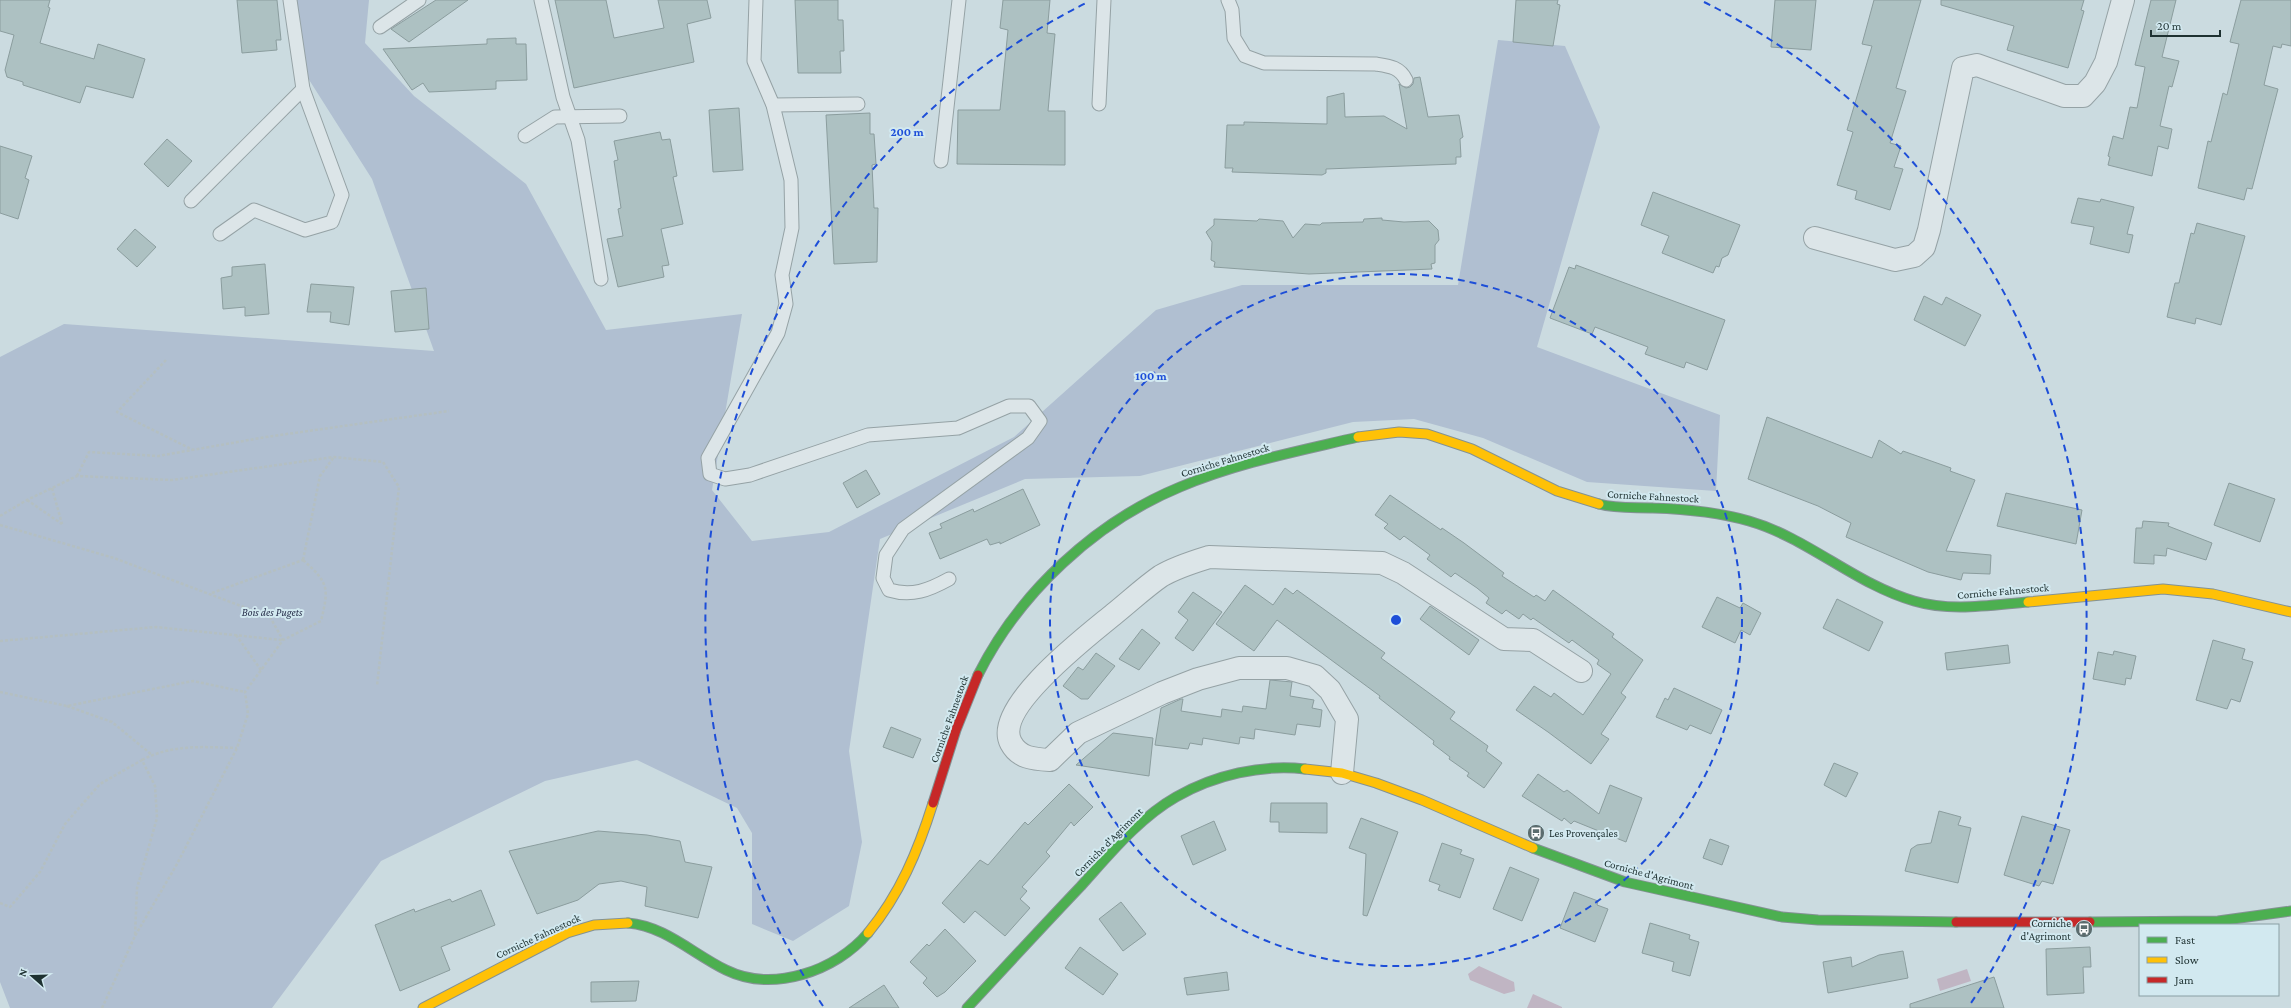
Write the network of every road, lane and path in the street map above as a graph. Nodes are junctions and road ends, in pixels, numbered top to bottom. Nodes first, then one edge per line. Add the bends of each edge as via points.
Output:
1 (290, 0) edge
2 (419, 0) edge
3 (541, 0) edge
4 (756, 0) edge
5 (959, 0) edge
6 (1104, 0) edge
7 (1228, 0) edge
8 (2123, 0) edge
9 (380, 27) dead end
10 (1406, 80) dead end
11 (302, 89) junction
12 (858, 104) dead end
13 (1098, 104) dead end
14 (773, 105) junction
15 (620, 116) dead end
16 (570, 117) junction
17 (525, 136) dead end
18 (941, 161) dead end
19 (191, 201) dead end
20 (220, 234) dead end
21 (1815, 238) dead end
22 (601, 279) dead end
23 (166, 360) dead end
24 (449, 411) dead end
25 (193, 450) junction
26 (334, 457) junction
27 (77, 476) junction
28 (52, 488) junction
29 (26, 500) junction
30 (0, 516) edge
31 (0, 525) edge
32 (303, 560) junction
33 (950, 579) dead end
34 (211, 594) junction
35 (2291, 612) edge
36 (235, 635) junction
37 (283, 640) junction
38 (0, 641) edge
39 (261, 670) junction
40 (1581, 671) dead end
41 (376, 686) dead end
42 (0, 692) edge
43 (245, 692) junction
44 (67, 706) junction
45 (237, 748) junction
46 (152, 755) junction
47 (142, 760) junction
48 (1342, 774) junction
49 (0, 903) edge
50 (2291, 911) edge
51 (135, 936) junction
52 (102, 1008) edge
53 (423, 1008) edge
54 (967, 1008) edge

1 - 11 lane
2 - 9 lane
3 - 16 lane
4 - 14 lane via 754,61
5 - 18 lane
6 - 13 lane
7 - 10 lane via 1232,10 1234,38 1245,56 1264,63 1376,64 1393,67 1402,72
8 - 21 street via 2106,62 2096,83 2083,96 2064,96 1977,65 1964,68 1924,247 1914,256 1895,260
11 - 19 lane
11 - 20 lane via 342,195 332,222 304,230 254,210
12 - 14 lane
14 - 33 lane via 791,180 792,228 782,275 786,304 778,333 708,458 710,474 725,479 750,475 868,435 958,428 1009,406 1029,406 1040,421 1028,438 903,529 886,555 883,578 889,590 903,594 926,591
15 - 16 lane
16 - 17 lane via 554,117
16 - 22 lane via 578,140
23 - 25 path via 117,412
24 - 25 path
25 - 27 path via 158,456 89,452
26 - 27 path via 172,480
26 - 32 path via 320,476
26 - 41 path via 383,462 400,487
27 - 28 path
28 - 29 path
28 - 29 path via 62,524
29 - 30 path
31 - 34 path via 114,558
32 - 34 path
32 - 37 path via 321,576 327,594 321,621
34 - 37 path via 270,617
35 - 53 main road, Corniche Fahnestock via 2214,594 2163,589 1971,607 1918,602 1888,590 1788,536 1755,522 1713,512 1601,505 1554,490 1477,451 1424,433 1398,431 1361,437 1259,462 1178,487 1116,523 1043,582 1013,617 978,674 963,709 919,842 889,907 866,935 833,961 805,973 784,978 746,977 720,967 656,929 630,922 607,922 573,931 549,942
36 - 37 path
36 - 38 path via 156,627
36 - 39 path
37 - 39 path
39 - 43 path
40 - 48 street via 1533,640 1504,639 1403,573 1382,563 1209,557 1185,564 1161,576 1078,644 1051,667 1009,721 1008,738 1016,752 1032,759 1050,760 1078,733 1162,693 1198,679 1239,668 1287,668 1315,676 1330,690 1347,719
42 - 44 path
43 - 44 path via 193,681
43 - 45 path via 248,714
44 - 46 path via 112,722
45 - 46 path via 185,746
45 - 51 path via 177,864
46 - 47 path
47 - 49 path via 100,784 66,824 40,872 10,907
47 - 51 path via 155,786 157,818 137,888
48 - 50 main road, Corniche d'Agrimont via 1422,800 1545,853 1618,880 1782,917 1818,920 2070,923 2218,921
48 - 54 main road, Corniche d'Agrimont via 1297,768 1249,770 1176,797 1143,822 1111,853
51 - 52 path

